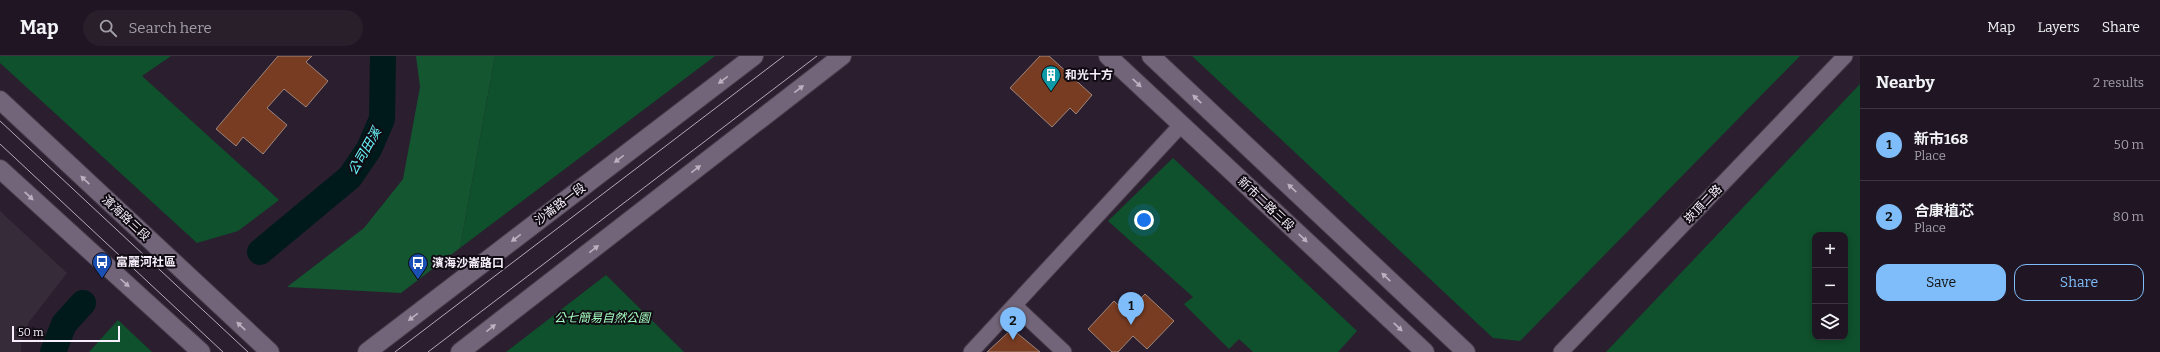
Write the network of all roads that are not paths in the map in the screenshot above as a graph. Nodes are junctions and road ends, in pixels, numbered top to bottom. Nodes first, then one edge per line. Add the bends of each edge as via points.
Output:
1 (754, 56) edge
2 (842, 56) edge
3 (1108, 56) edge
4 (1151, 56) edge
5 (1845, 56) edge
6 (0, 100) edge
7 (1182, 125) junction
8 (0, 169) edge
9 (1015, 306) junction
10 (201, 352) edge
11 (270, 352) edge
12 (367, 352) edge
13 (460, 352) edge
14 (971, 352) edge
15 (1064, 352) edge
16 (1425, 352) edge
17 (1466, 352) edge
18 (1561, 352) edge

1 -> 12 street, 沙崙路一段
13 -> 2 street
3 -> 7 street, 新市二路三段
17 -> 4 street
5 - 18 street, 崁頂二路
11 -> 6 street, 濱海路三段
7 - 9 street
7 -> 16 street, 新市二路三段
8 -> 10 street
9 - 14 street
9 - 15 street

